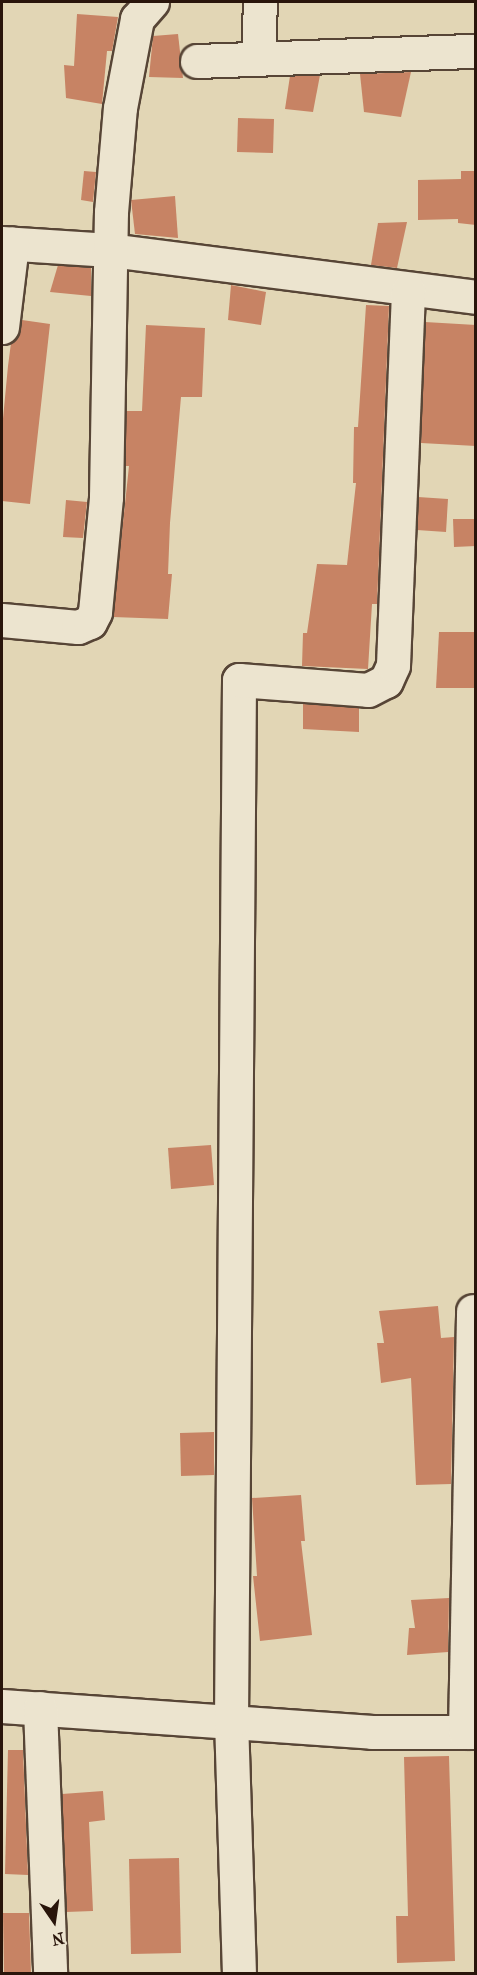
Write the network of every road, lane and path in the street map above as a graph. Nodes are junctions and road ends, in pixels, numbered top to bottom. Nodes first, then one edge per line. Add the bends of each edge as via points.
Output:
1 (152, 2) edge
2 (260, 2) edge
3 (476, 51) edge
4 (258, 58) junction
5 (197, 61) dead end
6 (7, 243) edge
7 (110, 250) junction
8 (408, 290) junction
9 (476, 297) edge
10 (2, 327) edge
11 (2, 620) edge
12 (473, 1311) dead end
13 (2, 1706) edge
14 (40, 1708) junction
15 (231, 1722) junction
16 (470, 1732) edge
17 (50, 1974) edge
18 (239, 1974) edge

1 - 7 street via 136,19 130,48 120,108
2 - 4 street
3 - 4 street
4 - 5 street
6 - 7 street
6 - 10 street
7 - 8 street
7 - 11 street via 106,497 95,612 90,622 78,627
8 - 9 street
8 - 15 street via 393,664 386,681 368,690 239,680
12 - 16 street
13 - 14 street
14 - 15 street
14 - 17 street
15 - 16 street via 372,1732
15 - 18 street

